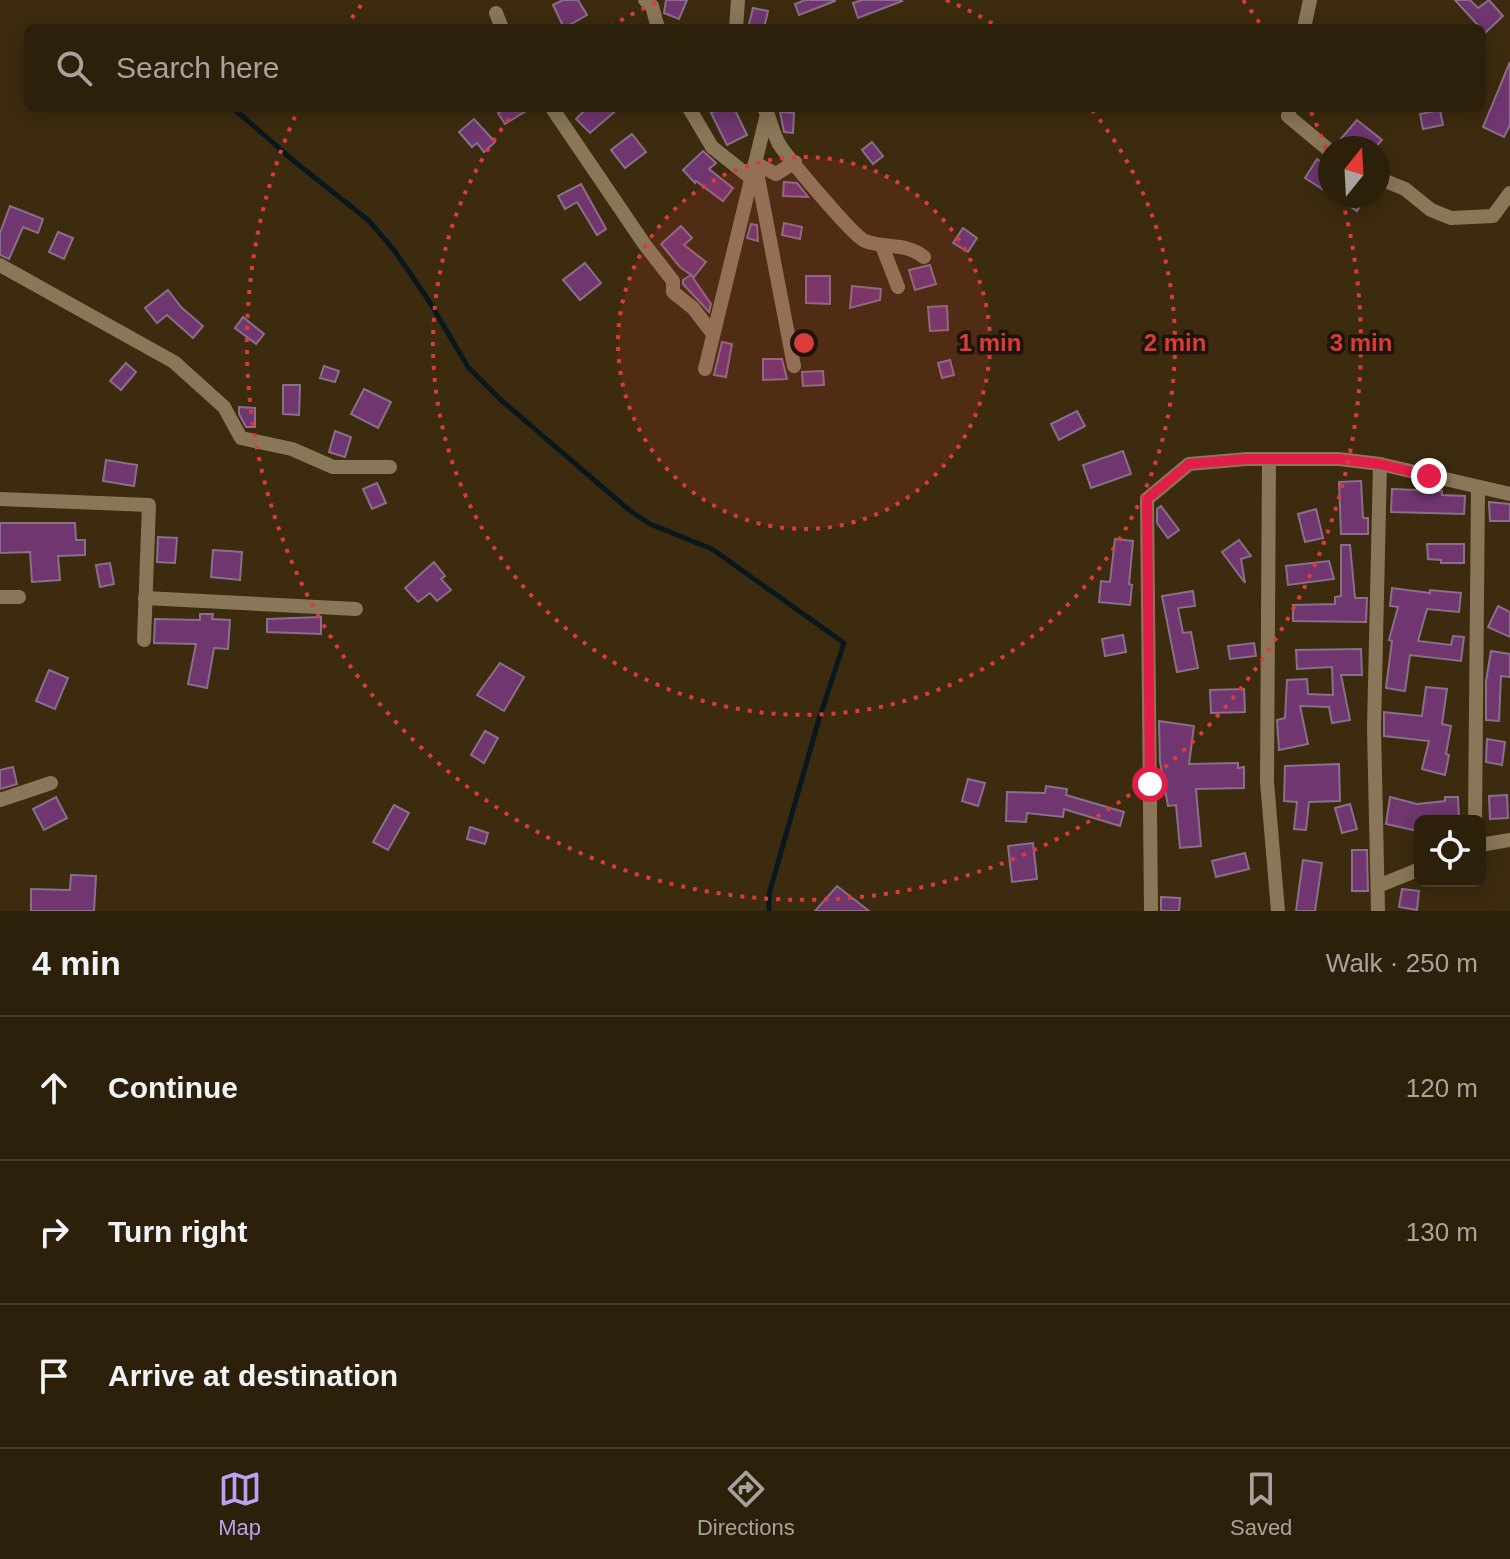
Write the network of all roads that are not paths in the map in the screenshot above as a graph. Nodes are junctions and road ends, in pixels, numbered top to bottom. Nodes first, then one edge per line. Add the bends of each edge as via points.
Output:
1 (645, 0) edge
2 (738, 0) edge
3 (1310, 0) edge
4 (496, 13) dead end
5 (500, 24) edge
6 (657, 24) edge
7 (736, 24) edge
8 (1305, 24) edge
9 (555, 112) edge
10 (691, 112) edge
11 (766, 112) edge
12 (766, 112) edge
13 (1289, 112) edge
14 (1318, 141) edge
15 (795, 162) junction
16 (755, 163) junction
17 (751, 178) junction
18 (1390, 183) edge
19 (1510, 193) edge
20 (882, 246) junction
21 (924, 257) dead end
22 (0, 265) edge
23 (898, 287) dead end
24 (713, 334) junction
25 (794, 366) dead end
26 (705, 369) dead end
27 (1269, 459) junction
28 (1380, 464) junction
29 (390, 467) dead end
30 (1478, 487) junction
31 (1510, 494) edge
32 (0, 499) edge
33 (0, 597) edge
34 (19, 597) dead end
35 (145, 598) junction
36 (356, 609) dead end
37 (144, 640) dead end
38 (51, 783) dead end
39 (0, 800) edge
40 (1475, 815) edge
41 (1510, 840) edge
42 (1486, 844) edge
43 (1414, 871) edge
44 (1378, 886) junction
45 (1151, 911) edge
46 (1278, 911) edge
47 (1378, 911) edge

1 - 6 street
2 - 7 street
3 - 8 street
4 - 5 street
9 - 24 street via 673,281 673,292
10 - 17 street via 712,147
11 - 15 street via 779,144
12 - 16 street
13 - 14 street
15 - 16 street via 776,174
15 - 20 street via 862,240
16 - 17 street
16 - 25 street
17 - 24 street
18 - 19 street via 1451,218 1493,216
20 - 21 street via 908,247
20 - 23 street
22 - 29 street via 174,362 224,407 241,438 292,449 333,467
24 - 26 street
27 - 28 street
27 - 45 street via 1189,464 1147,499
27 - 46 street via 1267,782
28 - 30 street
28 - 44 street via 1374,728
30 - 31 street
30 - 40 street
32 - 35 street via 149,505
33 - 34 street
35 - 36 street
35 - 37 street
38 - 39 street
41 - 42 street
43 - 44 street
44 - 47 street

